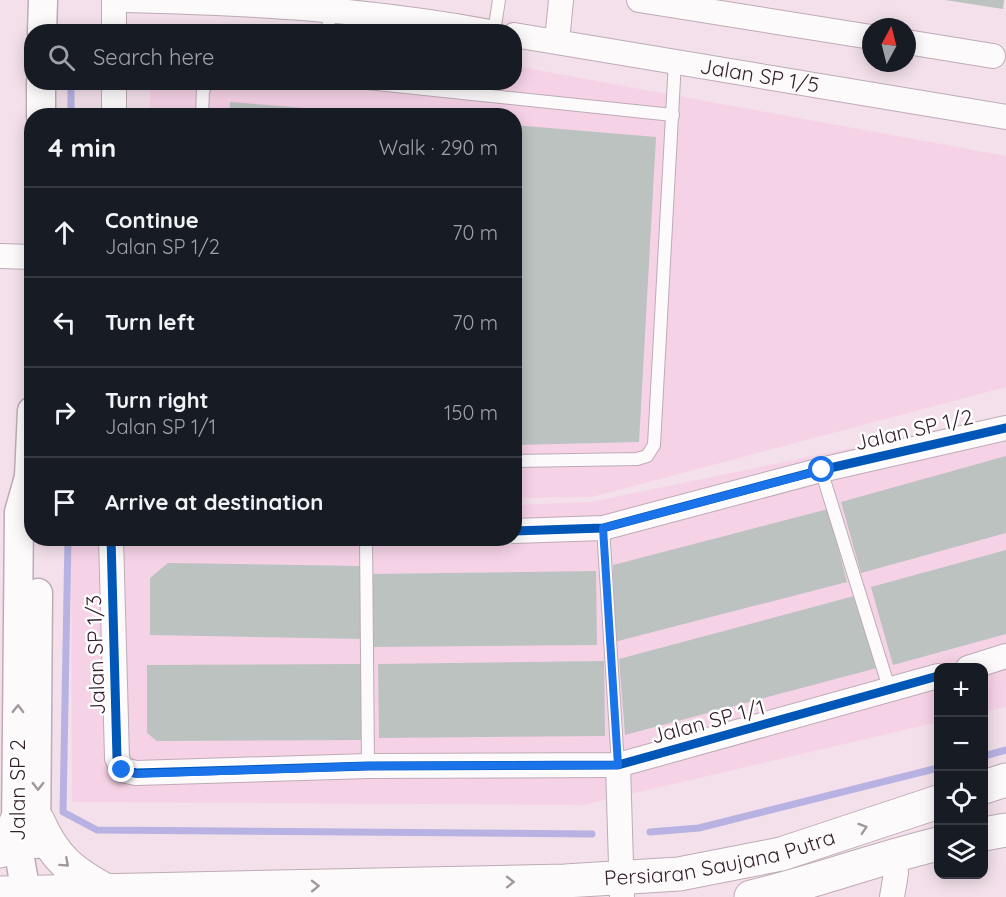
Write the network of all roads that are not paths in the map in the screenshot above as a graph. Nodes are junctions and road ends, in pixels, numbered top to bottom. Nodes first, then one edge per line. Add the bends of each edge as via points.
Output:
1 (43, 0) edge
2 (114, 0) edge
3 (125, 0) edge
4 (499, 0) edge
5 (561, 0) edge
6 (639, 0) edge
7 (329, 20) edge
8 (42, 24) edge
9 (114, 24) edge
10 (447, 24) edge
11 (494, 24) edge
12 (522, 36) edge
13 (862, 36) edge
14 (557, 41) junction
15 (916, 43) edge
16 (993, 56) dead end
17 (675, 61) junction
18 (41, 90) edge
19 (114, 90) edge
20 (203, 90) edge
21 (434, 90) edge
22 (41, 108) edge
23 (114, 108) edge
24 (202, 108) edge
25 (673, 115) junction
26 (1006, 117) edge
27 (0, 256) edge
28 (24, 257) edge
29 (1006, 428) edge
30 (522, 461) edge
31 (822, 470) junction
32 (24, 498) edge
33 (603, 528) junction
34 (522, 531) edge
35 (36, 546) edge
36 (111, 546) edge
37 (366, 546) edge
38 (20, 623) junction
39 (1006, 656) edge
40 (984, 663) edge
41 (934, 678) edge
42 (890, 691) junction
43 (618, 765) junction
44 (368, 766) junction
45 (122, 770) joint
46 (1006, 780) edge
47 (988, 786) edge
48 (934, 804) edge
49 (27, 821) junction
50 (1006, 830) edge
51 (988, 833) edge
52 (934, 845) edge
53 (0, 851) edge
54 (893, 855) junction
55 (622, 888) edge
56 (107, 891) junction
57 (20, 895) edge
58 (751, 897) edge
59 (892, 897) edge

1 - 8 street
2 - 9 street
3 - 7 street
4 - 11 lane
5 - 14 street
6 - 13 street
7 - 10 street via 414,18
12 - 14 street, Jalan SP 1/5
14 - 17 street, Jalan SP 1/5
15 - 16 street
17 - 25 lane
17 - 26 street, Jalan SP 1/5
18 - 22 street
19 - 23 street
20 - 24 lane
21 - 25 lane
25 - 30 lane via 654,445 647,456 637,459
27 - 28 street
29 - 31 street, Jalan SP 1/2
31 - 33 street, Jalan SP 1/2
31 - 42 lane
32 - 38 street, Jalan SP 2 via 19,512
33 - 34 street, Jalan SP 1/2
33 - 43 lane
35 - 38 street, Jalan SP 2
36 - 45 street, Jalan SP 1/3 via 117,758
37 - 44 lane
38 - 49 street, Jalan SP 2
39 - 40 street
41 - 42 street, Jalan SP 1/1
42 - 43 street, Jalan SP 1/1
43 - 44 street, Jalan SP 1/1
43 - 55 street
44 - 45 street, Jalan SP 1/1 via 136,774
46 - 47 main road
55 -> 48 main road, Persiaran Saujana Putra via 762,859
49 - 53 main road
49 -> 56 main road via 57,856
49 - 57 street, Jalan SP 2 via 19,862
50 - 51 main road
52 - 54 main road, Persiaran Saujana Putra
54 - 58 main road, Persiaran Saujana Putra
54 - 59 street via 896,873
56 -> 55 main road, Persiaran Saujana Putra
56 - 57 main road, Persiaran Saujana Putra

